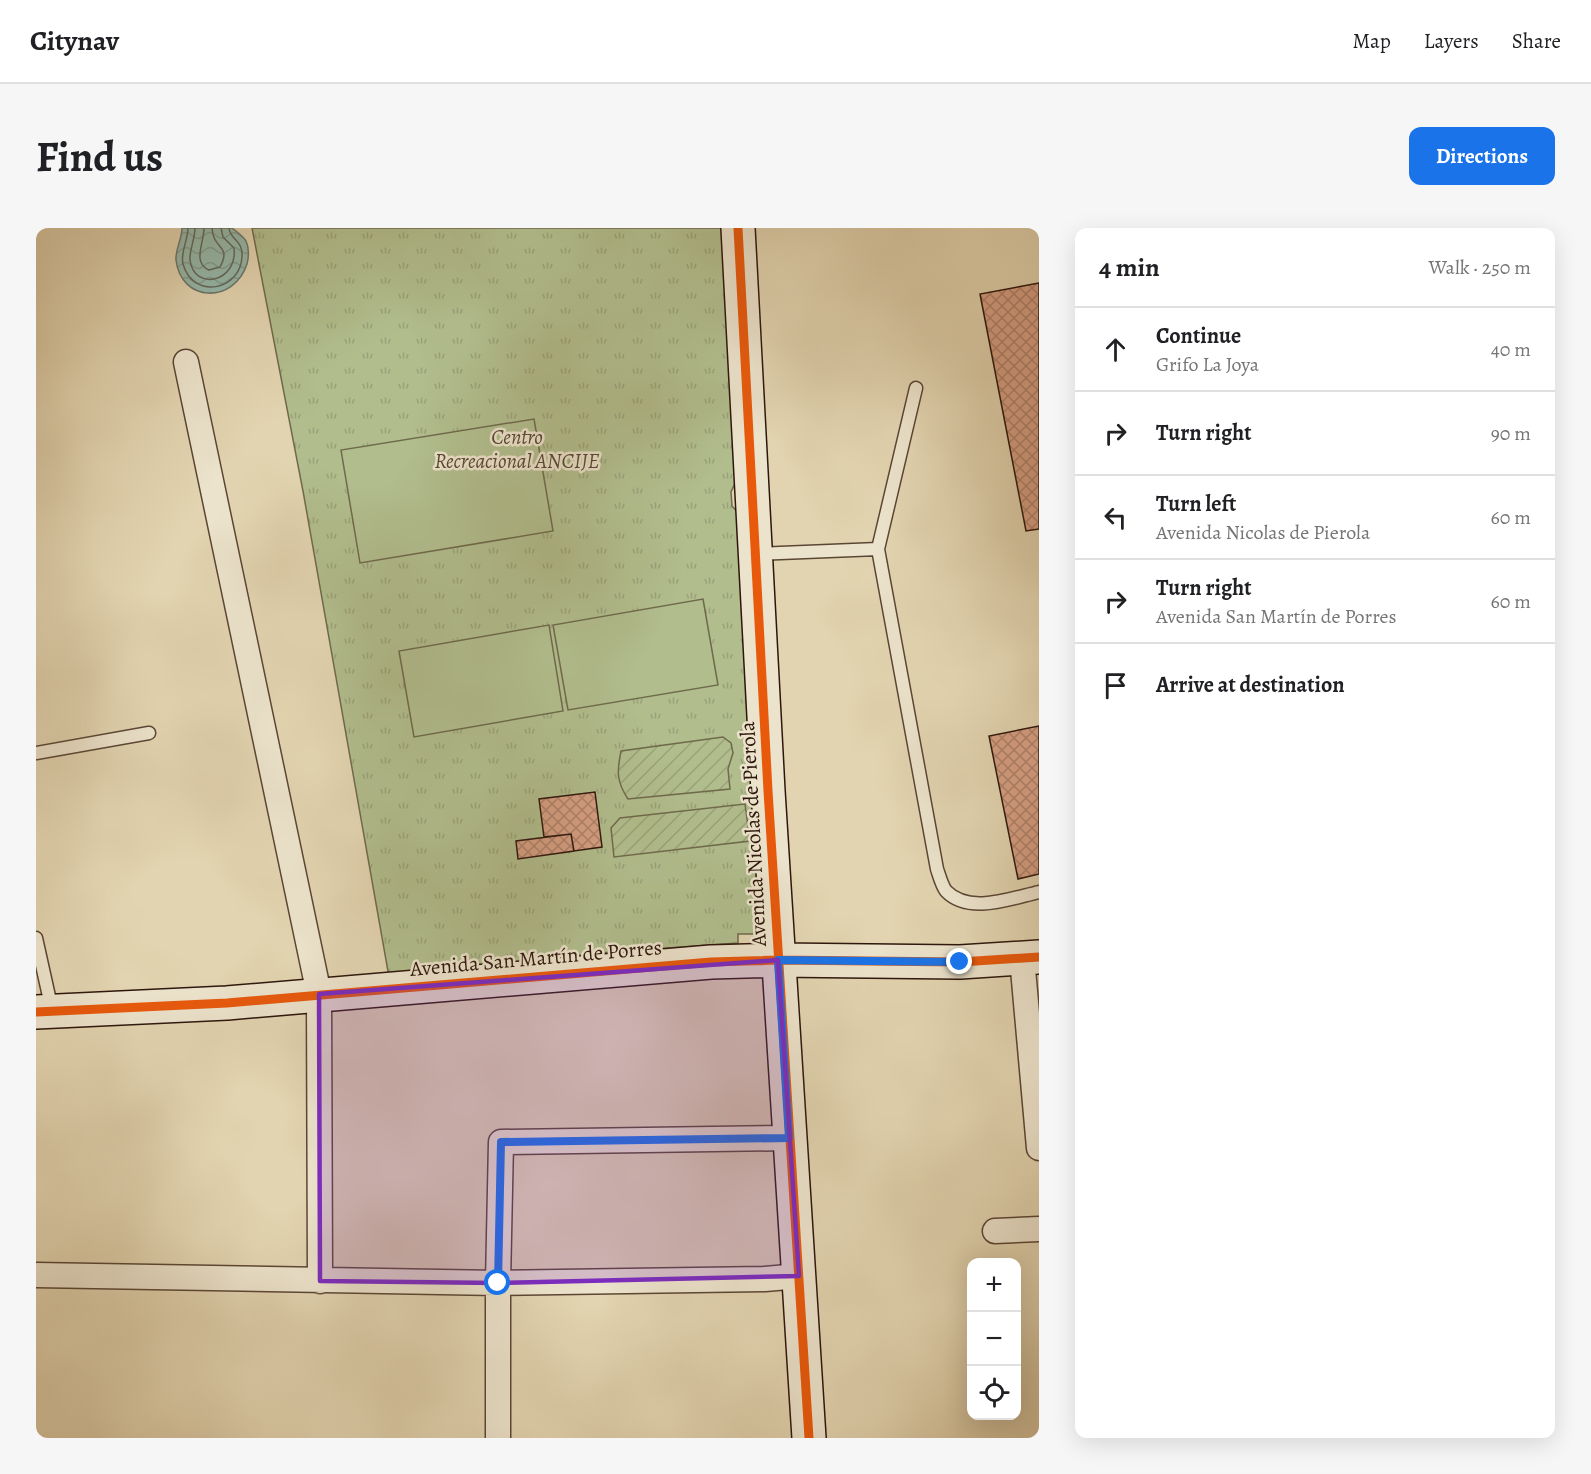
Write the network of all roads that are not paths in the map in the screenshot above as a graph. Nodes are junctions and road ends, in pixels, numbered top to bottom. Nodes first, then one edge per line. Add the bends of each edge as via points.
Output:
1 (738, 228) edge
2 (186, 362) dead end
3 (916, 388) dead end
4 (878, 549) junction
5 (755, 554) junction
6 (149, 734) dead end
7 (36, 753) edge
8 (1039, 892) edge
9 (36, 938) edge
10 (1030, 957) edge
11 (778, 960) junction
12 (320, 994) junction
13 (44, 1012) edge
14 (1038, 1119) edge
15 (789, 1138) junction
16 (1039, 1148) edge
17 (1039, 1229) edge
18 (995, 1232) dead end
19 (36, 1275) edge
20 (799, 1276) junction
21 (320, 1281) junction
22 (498, 1283) junction
23 (498, 1438) edge
24 (809, 1438) edge

1 - 5 street, Avenida Nicolas de Pierola
2 - 12 street
3 - 4 lane
4 - 5 lane
4 - 8 lane via 937,869 945,890 960,900 979,904
5 - 11 street, Avenida Nicolas de Pierola
6 - 7 lane
9 - 13 lane
10 - 11 street, Avenida San Martín de Porres via 960,962
10 - 14 street
11 - 12 street, Avenida San Martín de Porres
11 - 15 street, Avenida Nicolas de Pierola
12 - 13 street, Avenida San Martín de Porres
12 - 21 street
14 - 16 street
15 - 20 street, Avenida Nicolas de Pierola
15 - 22 street via 501,1142
17 - 18 street
19 - 21 street
20 - 22 street via 765,1280
20 - 24 street, Avenida Nicolas de Pierola
21 - 22 street
22 - 23 street

